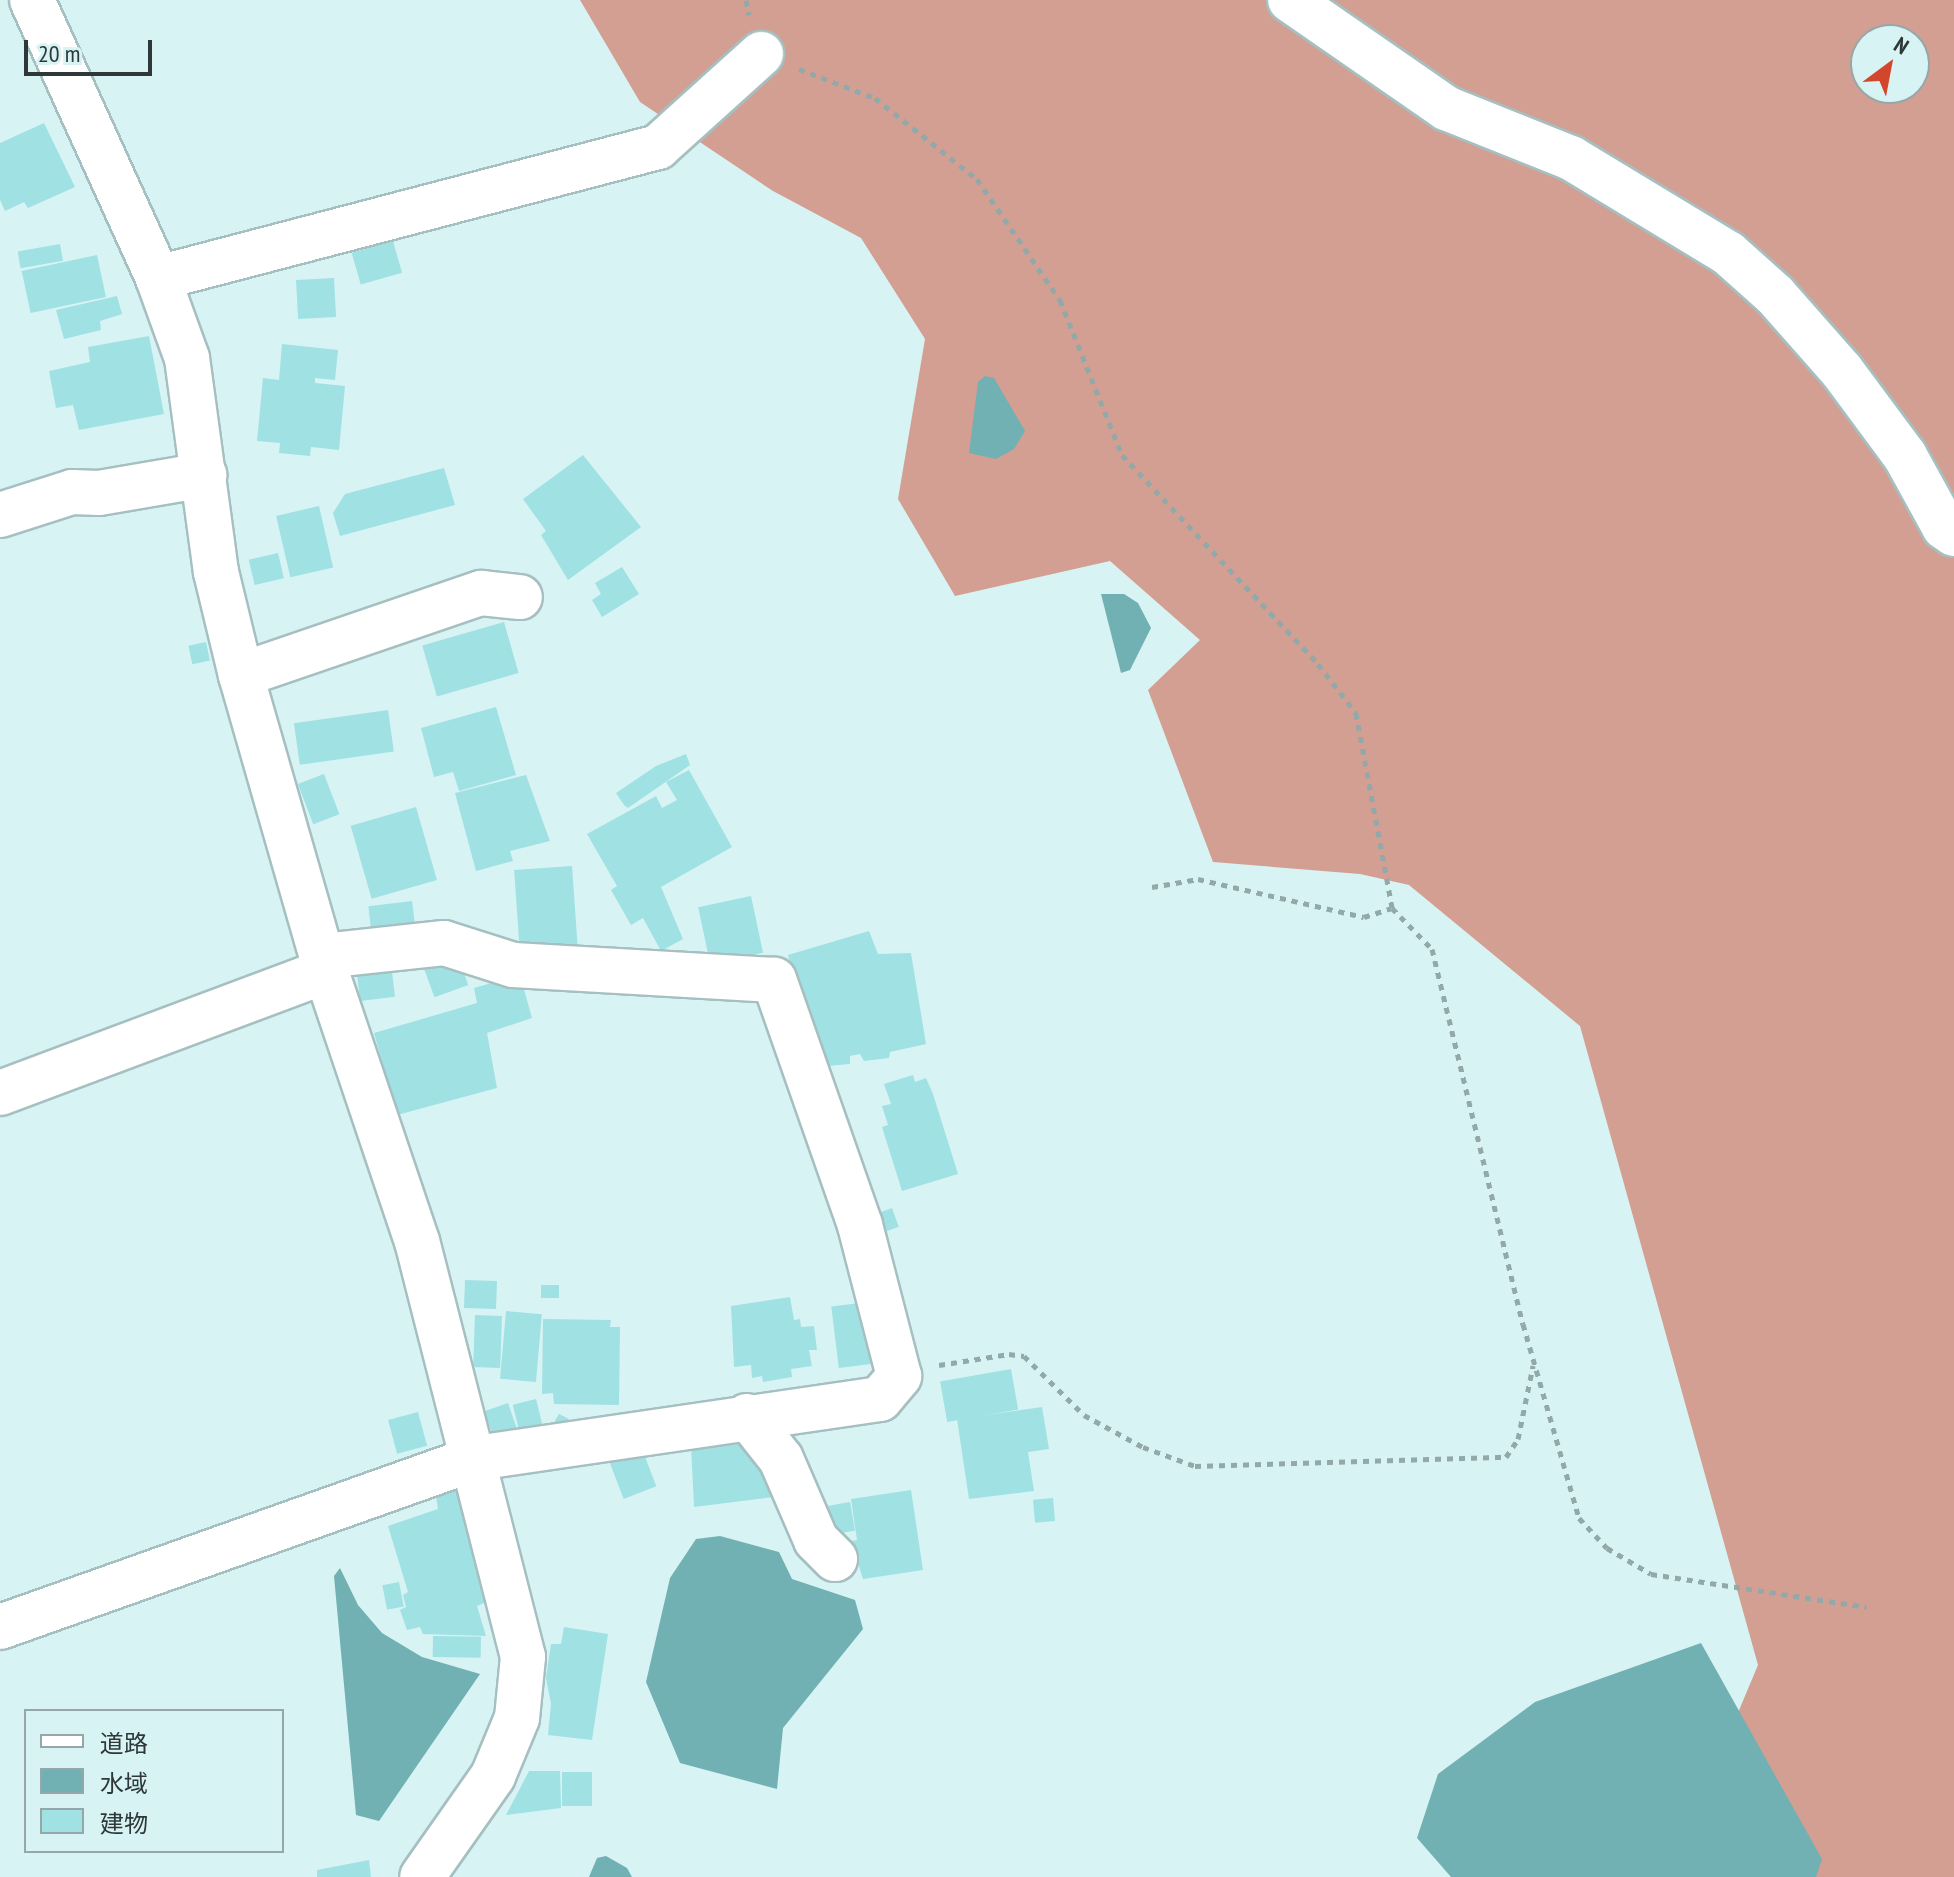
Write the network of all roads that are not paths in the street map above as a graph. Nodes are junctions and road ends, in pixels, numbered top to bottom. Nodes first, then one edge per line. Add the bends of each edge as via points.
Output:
1 (32, 0) edge
2 (1290, 0) edge
3 (761, 54) road end
4 (158, 278) junction
5 (204, 475) junction
6 (0, 515) edge
7 (1954, 534) edge
8 (520, 597) dead end
9 (241, 675) junction
10 (324, 964) junction
11 (0, 1093) edge
12 (747, 1416) junction
13 (476, 1458) junction
14 (835, 1559) dead end
15 (0, 1627) edge
16 (422, 1877) edge

1 - 4 street
2 - 7 street via 1446,108 1571,158 1728,253 1775,295 1842,371 1905,456 1944,527
3 - 4 street via 658,147
4 - 5 street via 187,358
5 - 6 street via 99,493 72,492
5 - 9 street via 216,572
8 - 9 street via 481,593
9 - 10 street
10 - 11 street
10 - 12 street via 444,943 513,965 774,980 860,1225 899,1376 880,1399
10 - 13 street via 417,1241
12 - 13 street
12 - 14 street via 781,1459 816,1540
13 - 15 street
13 - 16 street via 523,1657 517,1718 493,1776

